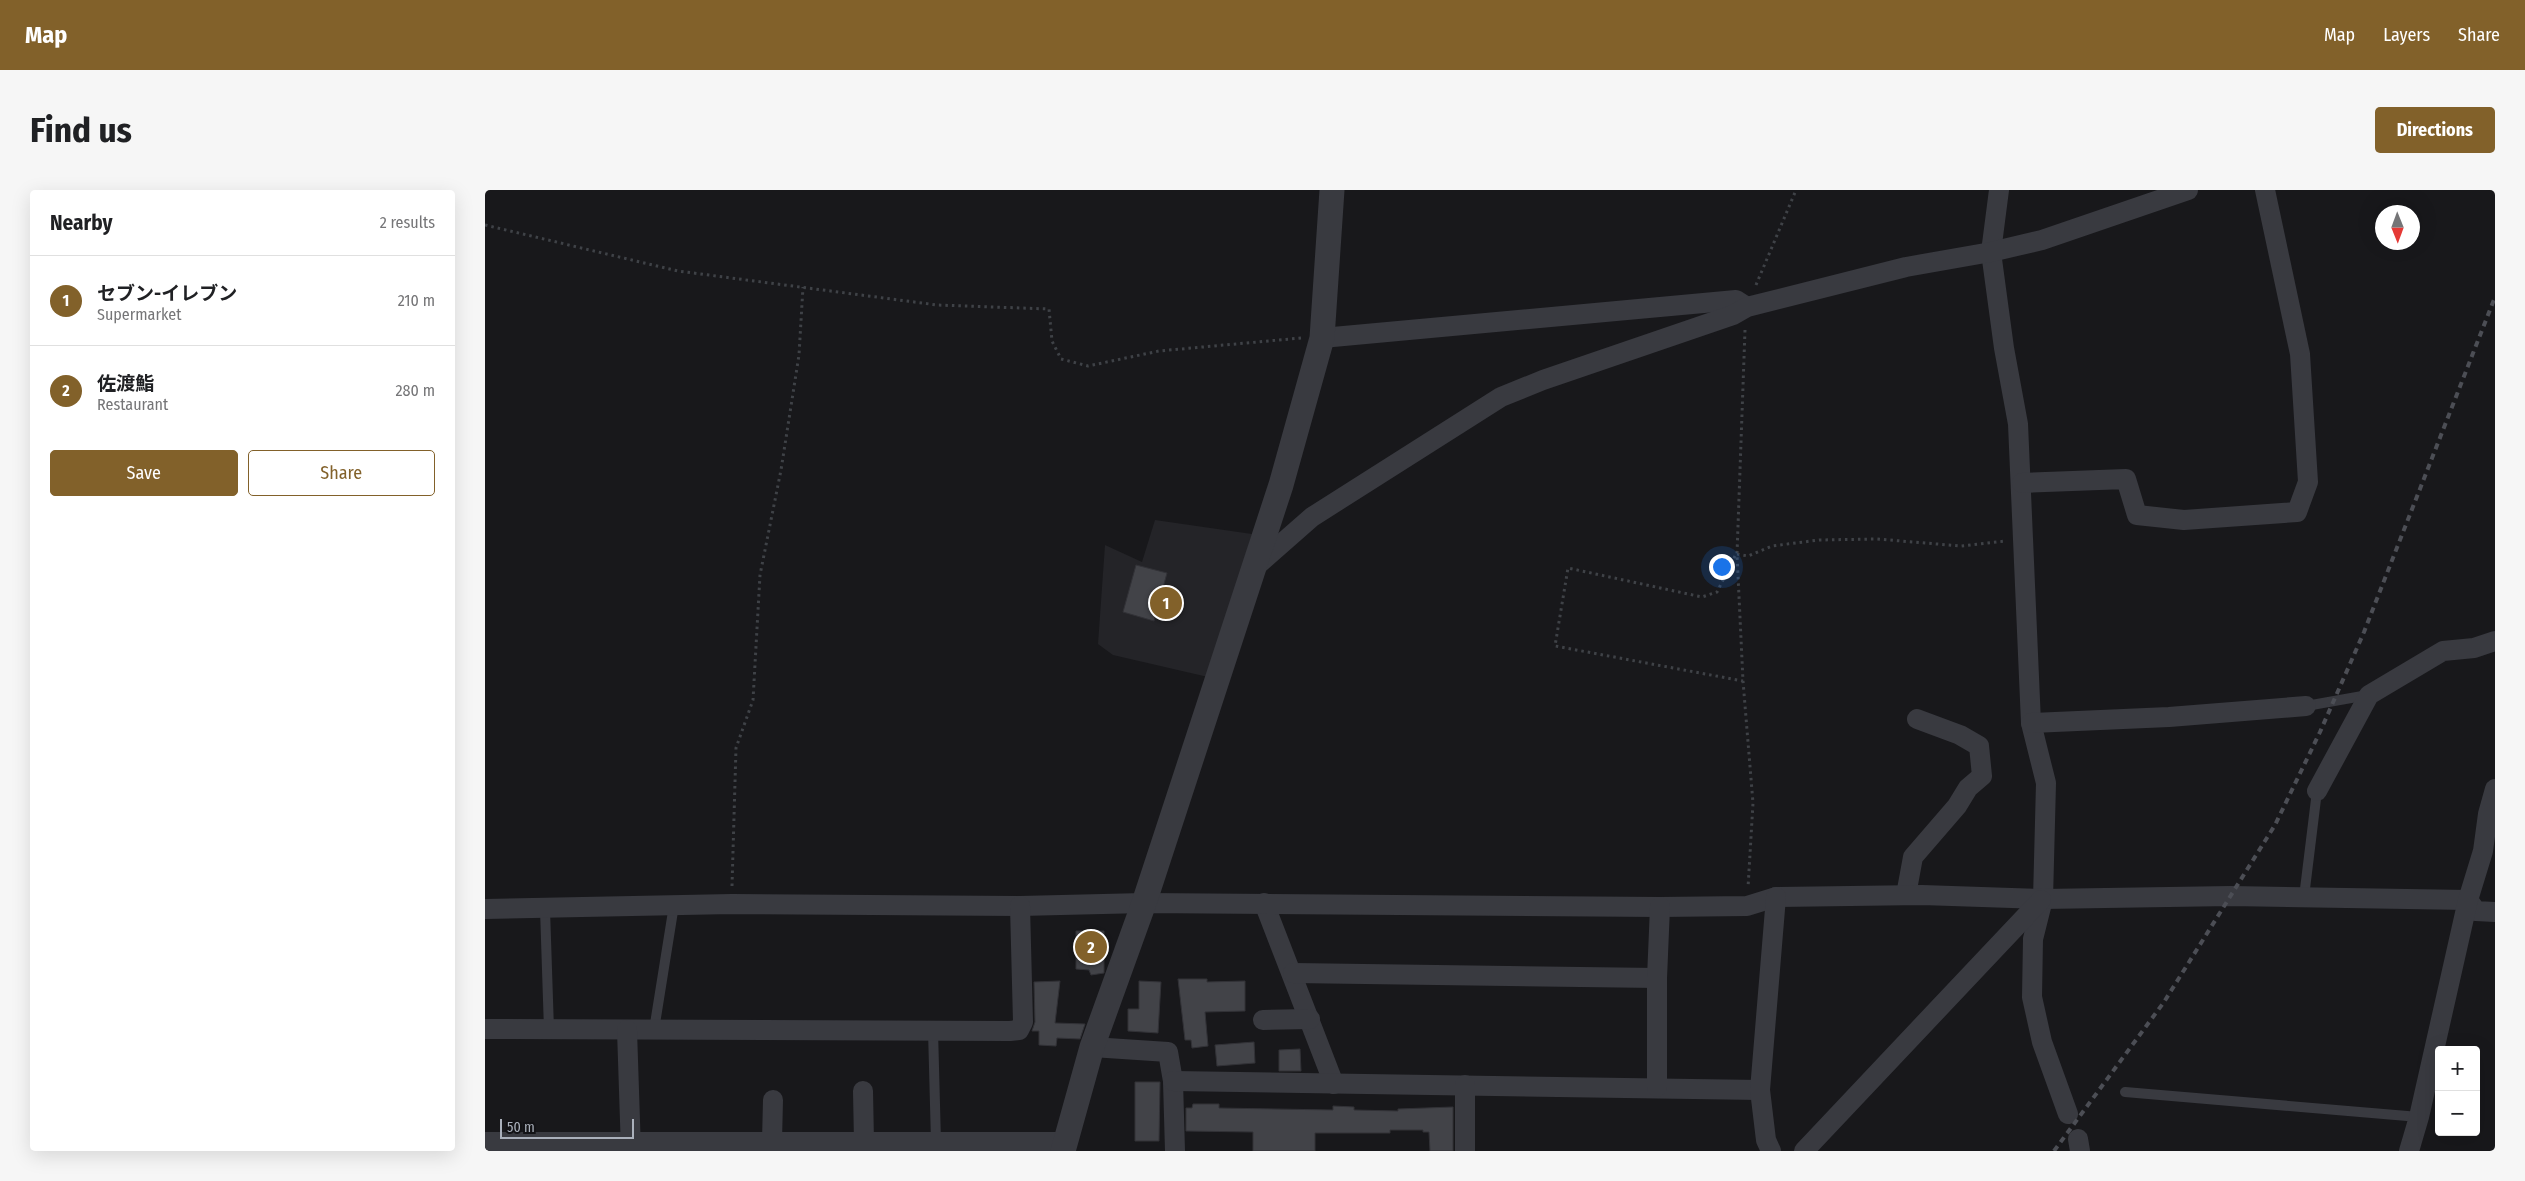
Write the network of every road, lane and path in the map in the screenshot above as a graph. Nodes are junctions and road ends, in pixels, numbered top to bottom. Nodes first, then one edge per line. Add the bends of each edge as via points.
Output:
1 (1332, 190) edge
2 (1796, 190) edge
3 (1999, 190) edge
4 (2188, 190) edge
5 (2265, 190) edge
6 (485, 225) edge
7 (1991, 252) junction
8 (803, 287) junction
9 (1747, 307) junction
10 (1322, 338) junction
11 (2022, 483) junction
12 (2024, 539) junction
13 (1737, 554) junction
14 (1254, 568) junction
15 (2495, 641) edge
16 (1743, 681) junction
17 (2369, 695) junction
18 (2306, 706) joint
19 (1917, 719) dead end
20 (2031, 723) junction
21 (2495, 789) edge
22 (2317, 791) joint
23 (1906, 895) junction
24 (1776, 897) junction
25 (2304, 897) junction
26 (2043, 899) junction
27 (2469, 900) junction
28 (1144, 902) junction
29 (1264, 903) junction
30 (731, 904) junction
31 (673, 905) junction
32 (1020, 906) junction
33 (1747, 906) junction
34 (1660, 907) junction
35 (485, 909) edge
36 (545, 909) junction
37 (2495, 912) edge
38 (1293, 973) junction
39 (1657, 978) junction
40 (1310, 1018) junction
41 (1263, 1020) dead end
42 (485, 1029) edge
43 (549, 1030) junction
44 (627, 1030) junction
45 (653, 1030) junction
46 (933, 1030) junction
47 (1092, 1047) junction
48 (1173, 1081) junction
49 (1334, 1084) junction
50 (1465, 1085) junction
51 (1657, 1087) junction
52 (1760, 1090) junction
53 (863, 1091) dead end
54 (2125, 1092) dead end
55 (773, 1100) dead end
56 (2069, 1114) dead end
57 (2419, 1118) junction
58 (485, 1142) edge
59 (864, 1142) junction
60 (936, 1142) junction
61 (762, 1144) edge
62 (630, 1146) edge
63 (695, 1146) edge
64 (1064, 1147) edge
65 (1175, 1151) edge
66 (1465, 1151) edge
67 (1771, 1151) edge
68 (1804, 1151) edge
69 (2409, 1151) edge

1 - 10 street
2 - 9 path
3 - 7 street
4 - 7 street via 2042,240
5 - 11 street via 2301,354 2308,482 2297,512 2184,520 2165,518 2137,515 2126,479
6 - 8 path via 678,271
7 - 9 street via 1906,267
7 - 11 street via 2004,348 2019,424
8 - 10 path via 937,305 1049,309 1053,341 1061,359 1088,366 1159,351
8 - 30 path via 799,356 760,575 753,700 736,748
9 - 10 street via 1736,300
9 - 13 path
9 - 14 street via 1733,315 1501,397 1312,517
10 - 14 street via 1281,486
11 - 12 street
12 - 13 path via 1961,546 1877,539 1819,540 1772,546 1747,556
12 - 20 street
13 - 16 path
13 - 16 path via 1717,592 1702,597 1568,568 1555,646
14 - 28 street
15 - 17 street via 2474,648 2443,651
16 - 33 path via 1753,804
17 - 18 lane
17 - 22 street
18 - 20 street via 2169,717
19 - 23 street via 1979,746 1982,776 1968,788 1957,806 1913,857
20 - 26 street via 2047,783
21 - 27 street
22 - 25 lane
23 - 24 street
23 - 26 street
24 - 33 street
24 - 52 street
25 - 26 street
25 - 27 street
26 - 56 street via 2033,939 2031,997 2042,1042
26 - 68 street
27 - 37 street via 2476,911
27 - 57 street
28 - 29 street
28 - 32 street
28 - 47 street
29 - 34 street
29 - 38 street
30 - 31 street
30 - 32 street
31 - 36 street
31 - 45 lane
32 - 46 street via 1023,1022 1019,1030
33 - 34 street
34 - 39 street
35 - 36 street
36 - 43 lane
38 - 39 street
38 - 40 street
39 - 51 street
40 - 41 street
40 - 49 street
42 - 43 street
43 - 44 street
44 - 45 street
44 - 62 street
45 - 46 street
46 - 60 lane
47 - 48 street via 1168,1052
47 - 64 street
48 - 49 street
48 - 65 street
49 - 50 street
50 - 51 street
50 - 66 street
51 - 52 street
52 - 67 street via 1766,1140
53 - 59 street
54 - 57 lane
55 - 61 street
57 - 69 street
58 - 62 street
59 - 60 street
59 - 61 street
60 - 64 street
61 - 63 street
62 - 63 street

